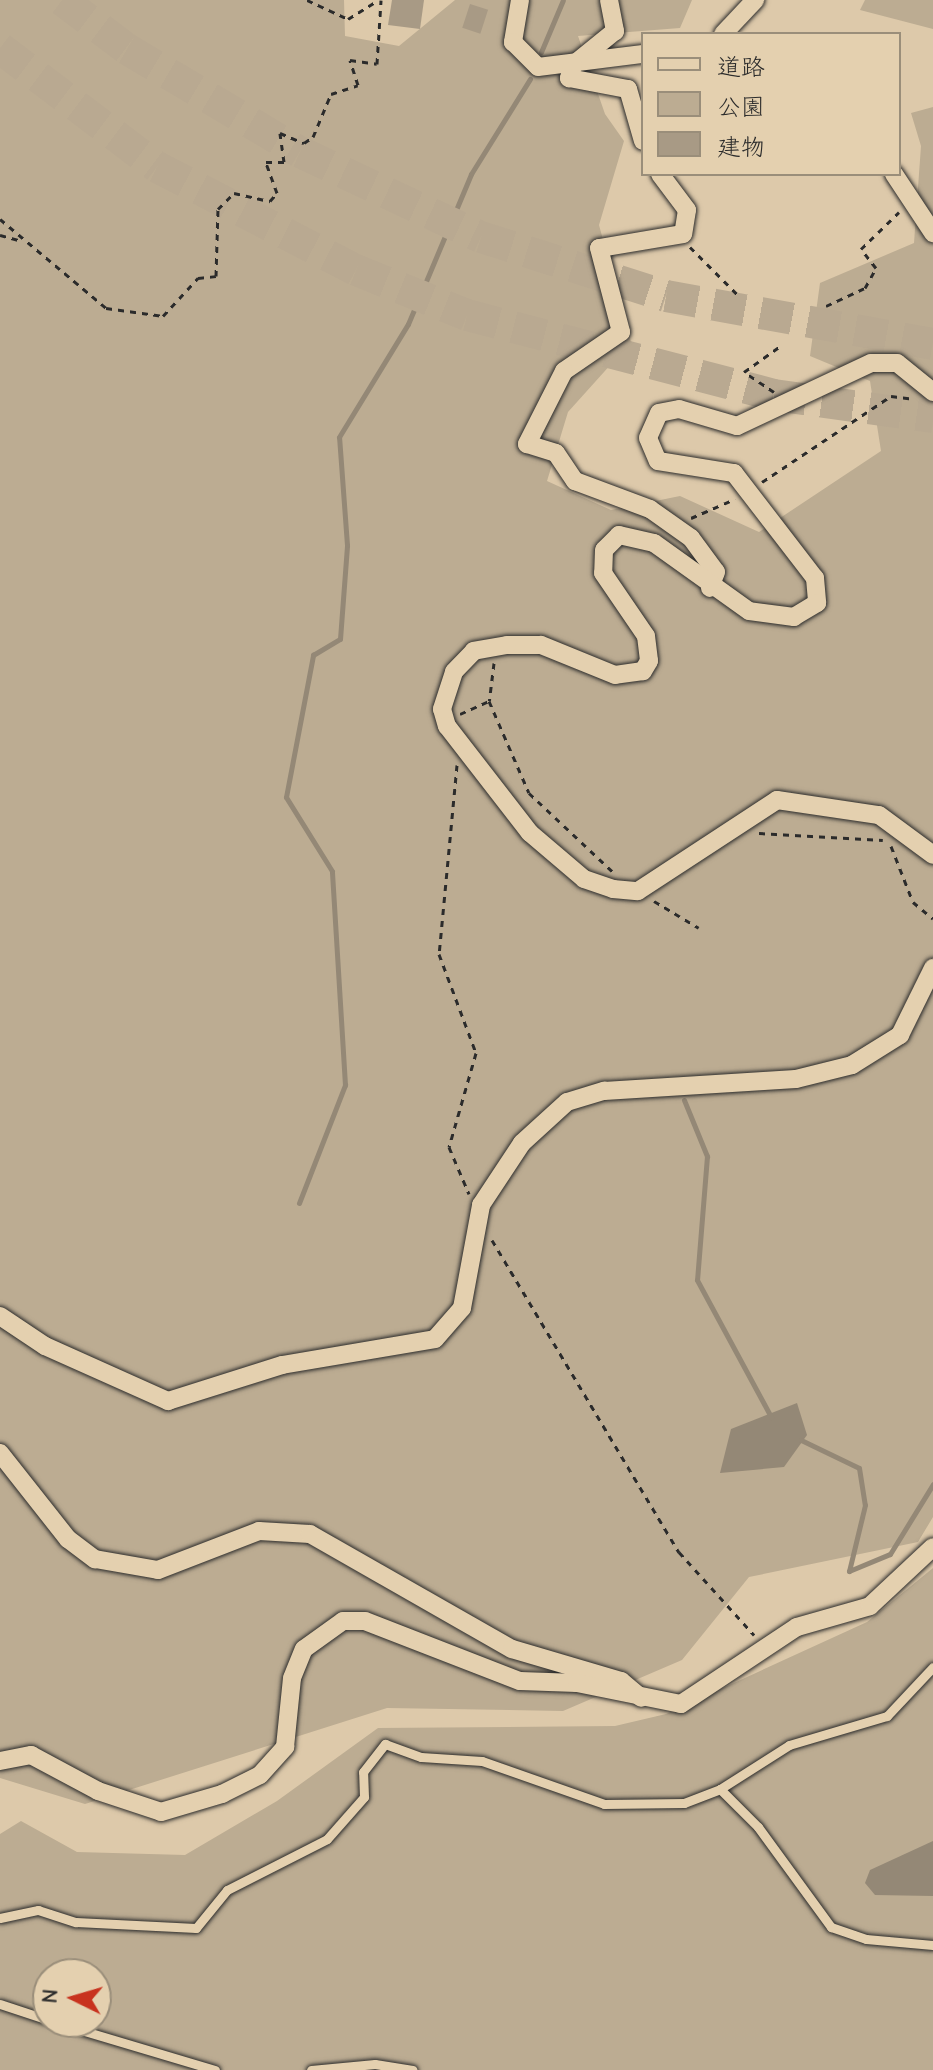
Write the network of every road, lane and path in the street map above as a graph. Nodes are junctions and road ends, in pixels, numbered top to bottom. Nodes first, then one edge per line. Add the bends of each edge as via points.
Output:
1 (307, 0) edge
2 (380, 0) edge
3 (520, 0) edge
4 (609, 0) edge
5 (755, 0) edge
6 (725, 32) edge
7 (641, 54) edge
8 (573, 65) junction
9 (641, 134) edge
10 (662, 176) edge
11 (895, 176) edge
12 (913, 208) junction
13 (0, 219) edge
14 (933, 233) edge
15 (0, 235) edge
16 (678, 235) junction
17 (19, 240) junction
18 (738, 295) dead end
19 (826, 306) dead end
20 (779, 347) dead end
21 (926, 396) edge
22 (789, 398) junction
23 (749, 491) junction
24 (672, 525) junction
25 (710, 588) junction
26 (496, 649) junction
27 (489, 701) junction
28 (445, 719) junction
29 (459, 740) junction
30 (753, 833) dead end
31 (933, 855) edge
32 (616, 874) dead end
33 (638, 891) junction
34 (933, 919) edge
35 (699, 928) dead end
36 (933, 968) edge
37 (478, 1216) junction
38 (0, 1316) edge
39 (0, 1453) edge
40 (933, 1547) edge
41 (765, 1647) junction
42 (933, 1667) edge
43 (643, 1699) junction
44 (0, 1761) edge
45 (720, 1789) junction
46 (0, 1918) edge
47 (933, 1945) edge
48 (0, 2004) edge
49 (32, 2015) edge
50 (108, 2038) edge
51 (215, 2070) edge
52 (311, 2070) edge
53 (413, 2070) edge

1 - 2 path via 348,19
2 - 17 path via 377,64 350,60 358,85 331,94 313,137 304,143 280,133 284,162 266,162 277,193 270,201 234,193 218,209 216,276 198,278 163,316 106,308
3 - 8 street via 513,42 522,55 538,67
4 - 8 street via 615,31
5 - 6 street
7 - 8 street
8 - 9 street via 569,78 628,89
10 - 16 street via 687,210
11 - 12 street
12 - 14 street
12 - 19 path via 891,214 861,249 876,268 865,288
13 - 17 path
15 - 17 path
16 - 18 path
16 - 24 street via 599,248 621,332 564,371 527,444 556,453 575,481
20 - 22 path via 744,372
21 - 22 street via 897,363 871,363
21 - 23 path via 891,396
22 - 23 street via 737,426 679,409 651,420 648,446 658,461 734,473
23 - 24 path
23 - 25 street via 815,578 817,603 794,617 770,616
24 - 25 street via 716,572
25 - 26 street via 654,543 619,535 604,550 603,573 646,636 649,661 643,671 615,675 541,645
26 - 27 path
26 - 28 street via 474,651 454,672 444,692
27 - 28 path
27 - 32 path via 529,793
28 - 29 street
29 - 33 street via 530,833 584,879
29 - 37 path via 439,954 476,1053 449,1147
30 - 34 path via 889,840 913,902
31 - 33 street via 879,815 777,800
33 - 35 path
36 - 37 street via 900,1035 852,1065 796,1079 604,1091 567,1102 522,1143
37 - 38 street via 462,1308 435,1339 282,1365 186,1399 168,1401 45,1346
37 - 41 path via 679,1552
39 - 43 street via 68,1539 95,1559 158,1570 259,1531 310,1534 512,1649 621,1681
40 - 41 street via 870,1606 797,1627
41 - 43 street via 681,1704
42 - 45 lane via 887,1716 789,1745
43 - 44 street via 577,1683 520,1681 365,1621 343,1621 304,1649 292,1678 285,1747 260,1775 222,1794 161,1812 98,1791 31,1755
45 - 46 lane via 684,1803 604,1804 482,1761 421,1757 385,1744 363,1772 364,1797 327,1839 227,1890 196,1928 76,1922 38,1910
45 - 47 lane via 758,1827 831,1927 866,1939
48 - 49 lane
50 - 51 lane
52 - 53 lane via 375,2064

